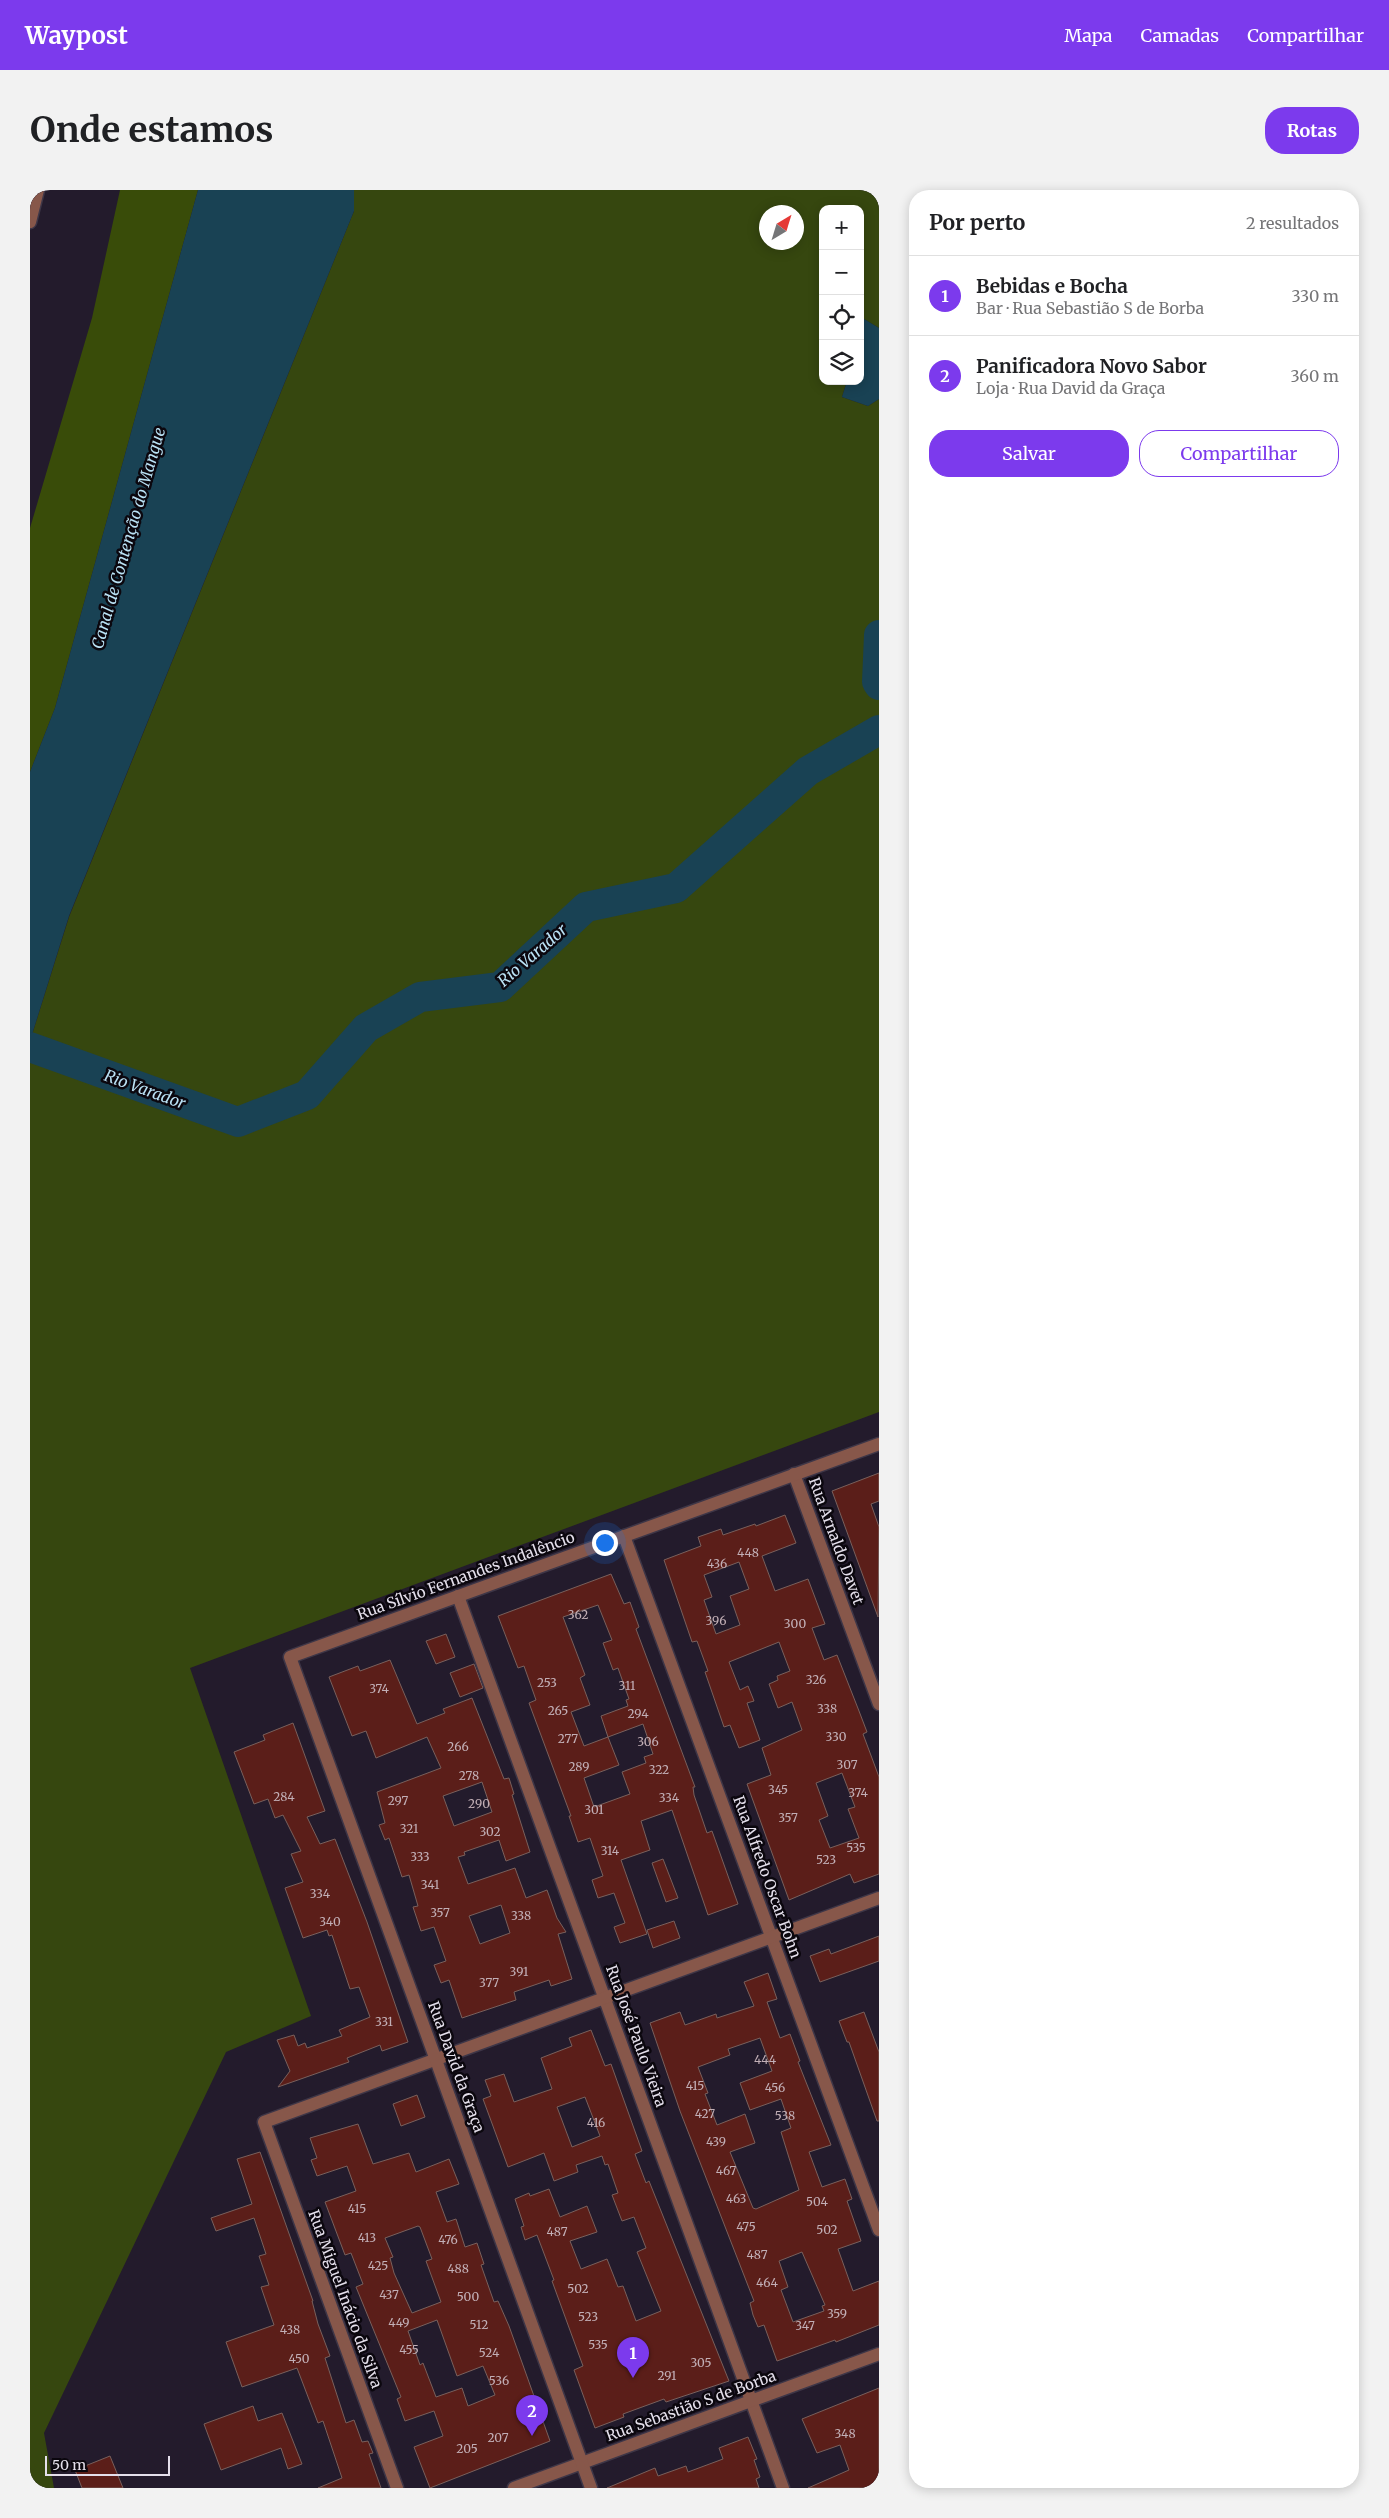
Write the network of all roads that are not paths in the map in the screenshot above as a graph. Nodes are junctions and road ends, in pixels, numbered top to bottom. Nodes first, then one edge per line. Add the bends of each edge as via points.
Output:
1 (35, 194) edge
2 (30, 222) edge
3 (879, 1444) edge
4 (794, 1474) junction
5 (624, 1536) junction
6 (458, 1596) junction
7 (290, 1657) joint
8 (879, 1704) edge
9 (879, 1898) edge
10 (772, 1937) junction
11 (604, 1998) junction
12 (436, 2060) junction
13 (879, 2230) edge
14 (879, 2354) edge
15 (751, 2401) junction
16 (582, 2463) junction
17 (396, 2488) edge
18 (514, 2488) edge
19 (591, 2488) edge
20 (783, 2488) edge

1 - 2 street
3 - 4 street, Rua Sílvio Fernandes Indalêncio
4 - 5 street, Rua Sílvio Fernandes Indalêncio
4 - 8 street, Rua Arnaldo Davet
5 - 6 street, Rua Sílvio Fernandes Indalêncio
5 - 10 street, Rua Alfredo Oscar Bohn
6 - 7 street, Rua Sílvio Fernandes Indalêncio
6 - 11 street, Rua José Paulo Vieira
7 - 12 street, Rua David da Graça
9 - 10 street
10 - 11 street
10 - 13 street, Rua Alfredo Oscar Bohn
11 - 12 street
11 - 15 street, Rua José Paulo Vieira
12 - 16 street, Rua David da Graça
12 - 17 street, Rua Miguel Inácio da Silva via 264,2122
14 - 15 street, Rua Sebastião S de Borba
15 - 16 street, Rua Sebastião S de Borba
15 - 20 street, Rua José Paulo Vieira
16 - 18 street, Rua Sebastião S de Borba
16 - 19 street, Rua David da Graça

